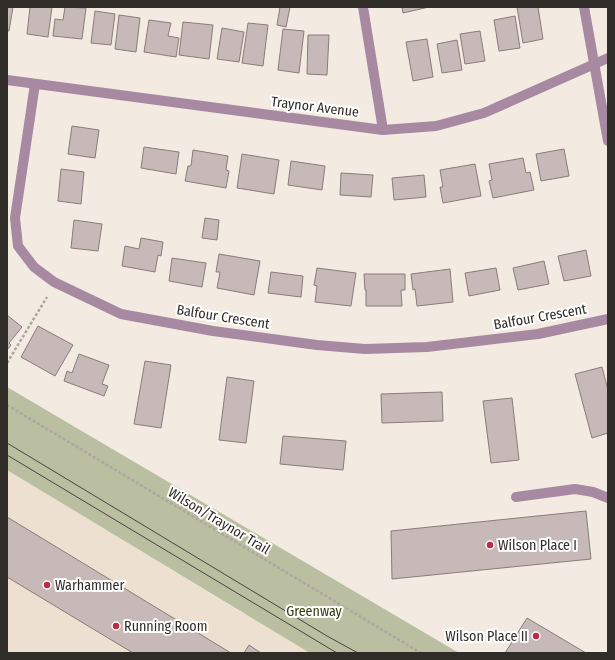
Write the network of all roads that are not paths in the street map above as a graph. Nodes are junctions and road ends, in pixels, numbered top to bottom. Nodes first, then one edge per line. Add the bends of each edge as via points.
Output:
1 (363, 7) edge
2 (584, 7) edge
3 (608, 58) edge
4 (594, 65) junction
5 (7, 80) edge
6 (34, 84) junction
7 (383, 130) junction
8 (608, 141) edge
9 (608, 319) edge
10 (516, 497) dead end
11 (608, 498) edge

1 - 7 street
2 - 4 street
3 - 4 street, Traynor Avenue
4 - 7 street, Traynor Avenue via 484,113 436,126
4 - 8 street
5 - 6 street, Traynor Avenue
6 - 7 street, Traynor Avenue
6 - 9 street, Balfour Crescent via 15,218 18,246 34,267 54,282 121,314 213,332 365,349 426,347 538,334
10 - 11 street via 575,489

